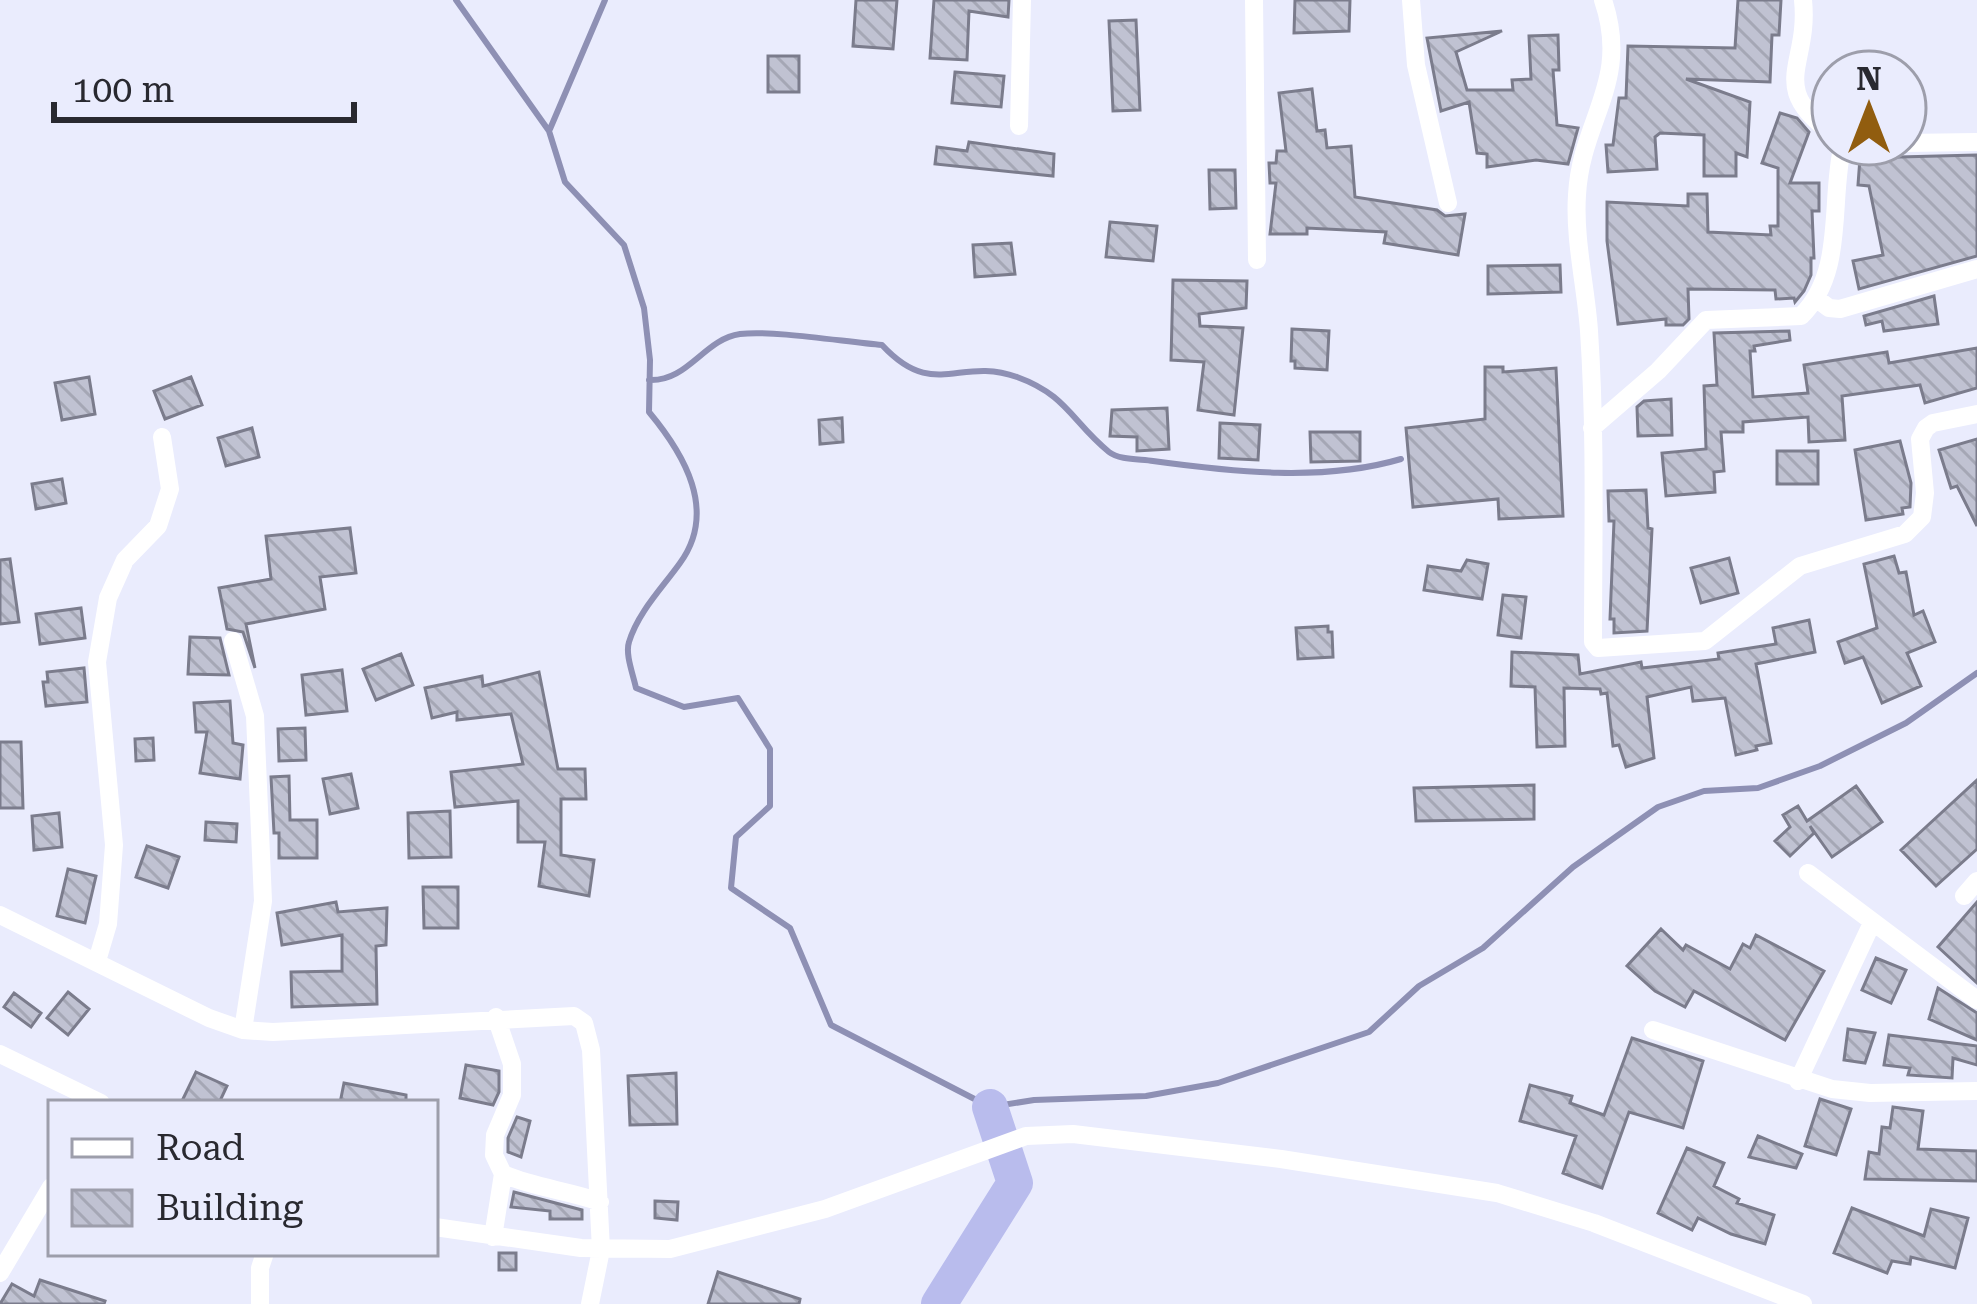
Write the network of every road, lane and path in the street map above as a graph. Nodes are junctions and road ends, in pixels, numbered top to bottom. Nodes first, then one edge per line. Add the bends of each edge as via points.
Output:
1 (1022, 0) edge
2 (1254, 0) edge
3 (1412, 0) edge
4 (1603, 0) edge
5 (1803, 0) edge
6 (1809, 113) edge
7 (1019, 126) dead end
8 (1977, 142) edge
9 (1929, 143) edge
10 (1838, 168) edge
11 (1448, 202) dead end
12 (1258, 260) dead end
13 (1977, 269) edge
14 (1817, 299) junction
15 (1977, 414) edge
16 (1592, 428) junction
17 (162, 437) dead end
18 (233, 641) dead end
19 (1808, 873) dead end
20 (0, 915) edge
21 (1872, 923) junction
22 (97, 961) junction
23 (1977, 1000) edge
24 (496, 1017) junction
25 (243, 1030) junction
26 (1653, 1030) dead end
27 (0, 1054) edge
28 (1798, 1081) junction
29 (1977, 1091) edge
30 (95, 1100) edge
31 (503, 1174) junction
32 (48, 1192) edge
33 (600, 1202) junction
34 (438, 1228) edge
35 (494, 1237) junction
36 (602, 1250) junction
37 (264, 1256) edge
38 (0, 1273) edge
39 (1792, 1302) edge
40 (260, 1304) edge
41 (590, 1304) edge

1 - 7 street
2 - 12 street
3 - 11 street via 1416,65
4 - 16 street via 1612,69 1576,194
5 - 6 street via 1793,88
8 - 9 street
10 - 14 street via 1827,275
13 - 14 street via 1852,307 1829,308
14 - 16 street via 1801,316 1706,320
15 - 16 street via 1926,428 1922,517 1905,534 1788,572 1706,641 1598,648
17 - 22 street via 170,489 158,526 125,560 108,598 97,662 114,845
18 - 25 street via 254,716 263,901
19 - 21 street
20 - 22 street
21 - 23 street
21 - 28 street
22 - 25 street
24 - 25 street
24 - 31 street via 512,1064 512,1095 494,1145
24 - 33 street via 574,1016 584,1023
26 - 28 street
27 - 30 street
28 - 29 street via 1870,1093
31 - 33 street
31 - 35 street
32 - 38 street
33 - 36 street
34 - 35 street
35 - 36 street
36 - 39 street via 670,1250 728,1237 1026,1136 1073,1134 1497,1193 1594,1222
36 - 41 street
37 - 40 street

